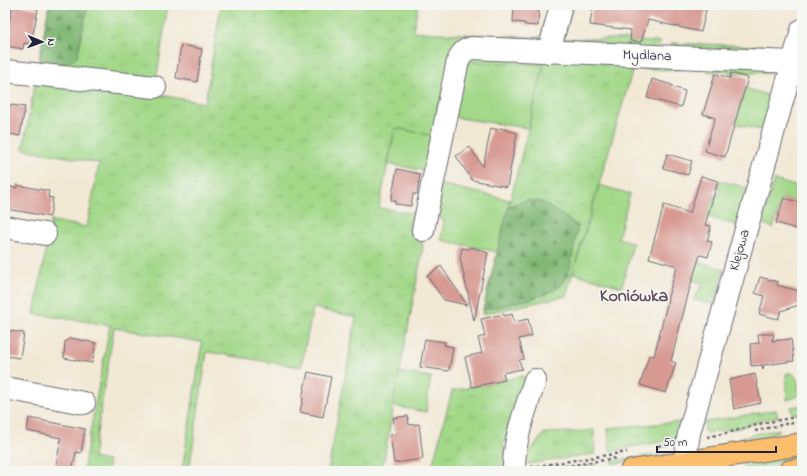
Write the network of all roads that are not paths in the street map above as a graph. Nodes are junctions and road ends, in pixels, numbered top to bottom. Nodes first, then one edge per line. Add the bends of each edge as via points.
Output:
1 (561, 5) edge
2 (802, 30) edge
3 (549, 52) junction
4 (794, 62) junction
5 (5, 71) edge
6 (155, 87) dead end
7 (5, 227) edge
8 (423, 230) dead end
9 (45, 234) dead end
10 (535, 380) dead end
11 (5, 388) edge
12 (84, 402) dead end
13 (802, 444) edge
14 (633, 461) edge
15 (688, 466) edge
16 (802, 469) edge
17 (514, 471) edge
18 (790, 471) edge

1 - 3 street
2 - 4 street, Klejowa
3 - 4 street, Mydlana
3 - 8 street, Mydlana via 472,48 463,52 457,65
4 - 15 street, Klejowa via 688,440
5 - 6 street
7 - 9 street
10 - 17 street via 516,446
11 - 12 street
13 - 15 main road
14 - 15 main road
16 - 18 main road

